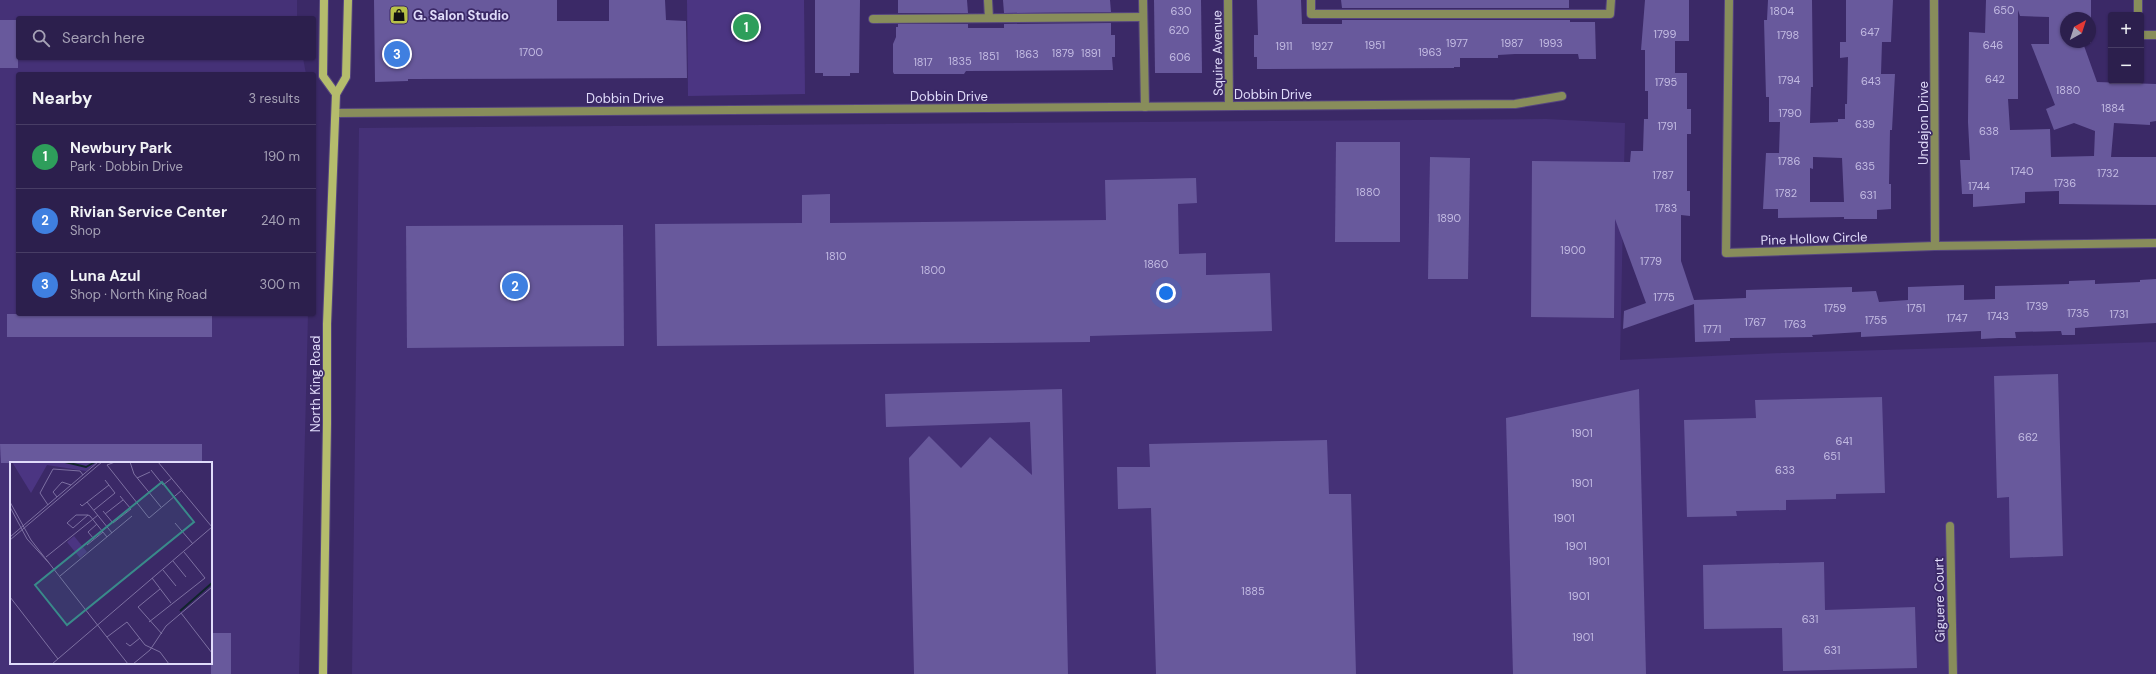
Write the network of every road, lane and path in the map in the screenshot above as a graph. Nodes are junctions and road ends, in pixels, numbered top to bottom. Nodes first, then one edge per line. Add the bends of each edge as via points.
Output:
1 (324, 0) edge
2 (348, 0) edge
3 (988, 0) edge
4 (1143, 0) edge
5 (1228, 0) edge
6 (1311, 0) edge
7 (1611, 0) edge
8 (1729, 0) edge
9 (1934, 0) edge
10 (2138, 0) edge
11 (2138, 12) edge
12 (1143, 17) junction
13 (989, 18) junction
14 (873, 20) dead end
15 (2156, 35) edge
16 (2144, 36) edge
17 (336, 94) junction
18 (1562, 96) dead end
19 (1230, 106) junction
20 (1145, 107) junction
21 (336, 113) junction
22 (2156, 243) edge
23 (1935, 246) junction
24 (1950, 526) dead end
25 (323, 674) edge
26 (1953, 674) edge

1 - 17 main road via 323,76
2 - 17 main road via 346,77
3 - 13 street
4 - 12 street
5 - 19 street, Squire Avenue
6 - 7 street via 1311,14 1610,14
8 - 23 street, Pine Hollow Circle via 1726,253
9 - 23 street, Undajon Drive
10 - 11 street
12 - 13 street
12 - 20 street
13 - 14 street
15 - 16 street
17 - 21 main road, North King Road
18 - 19 street, Dobbin Drive via 1515,104
19 - 20 street, Dobbin Drive
20 - 21 street, Dobbin Drive
21 - 25 main road, North King Road via 327,324 328,423
22 - 23 street, Pine Hollow Circle
24 - 26 street, Giguere Court

